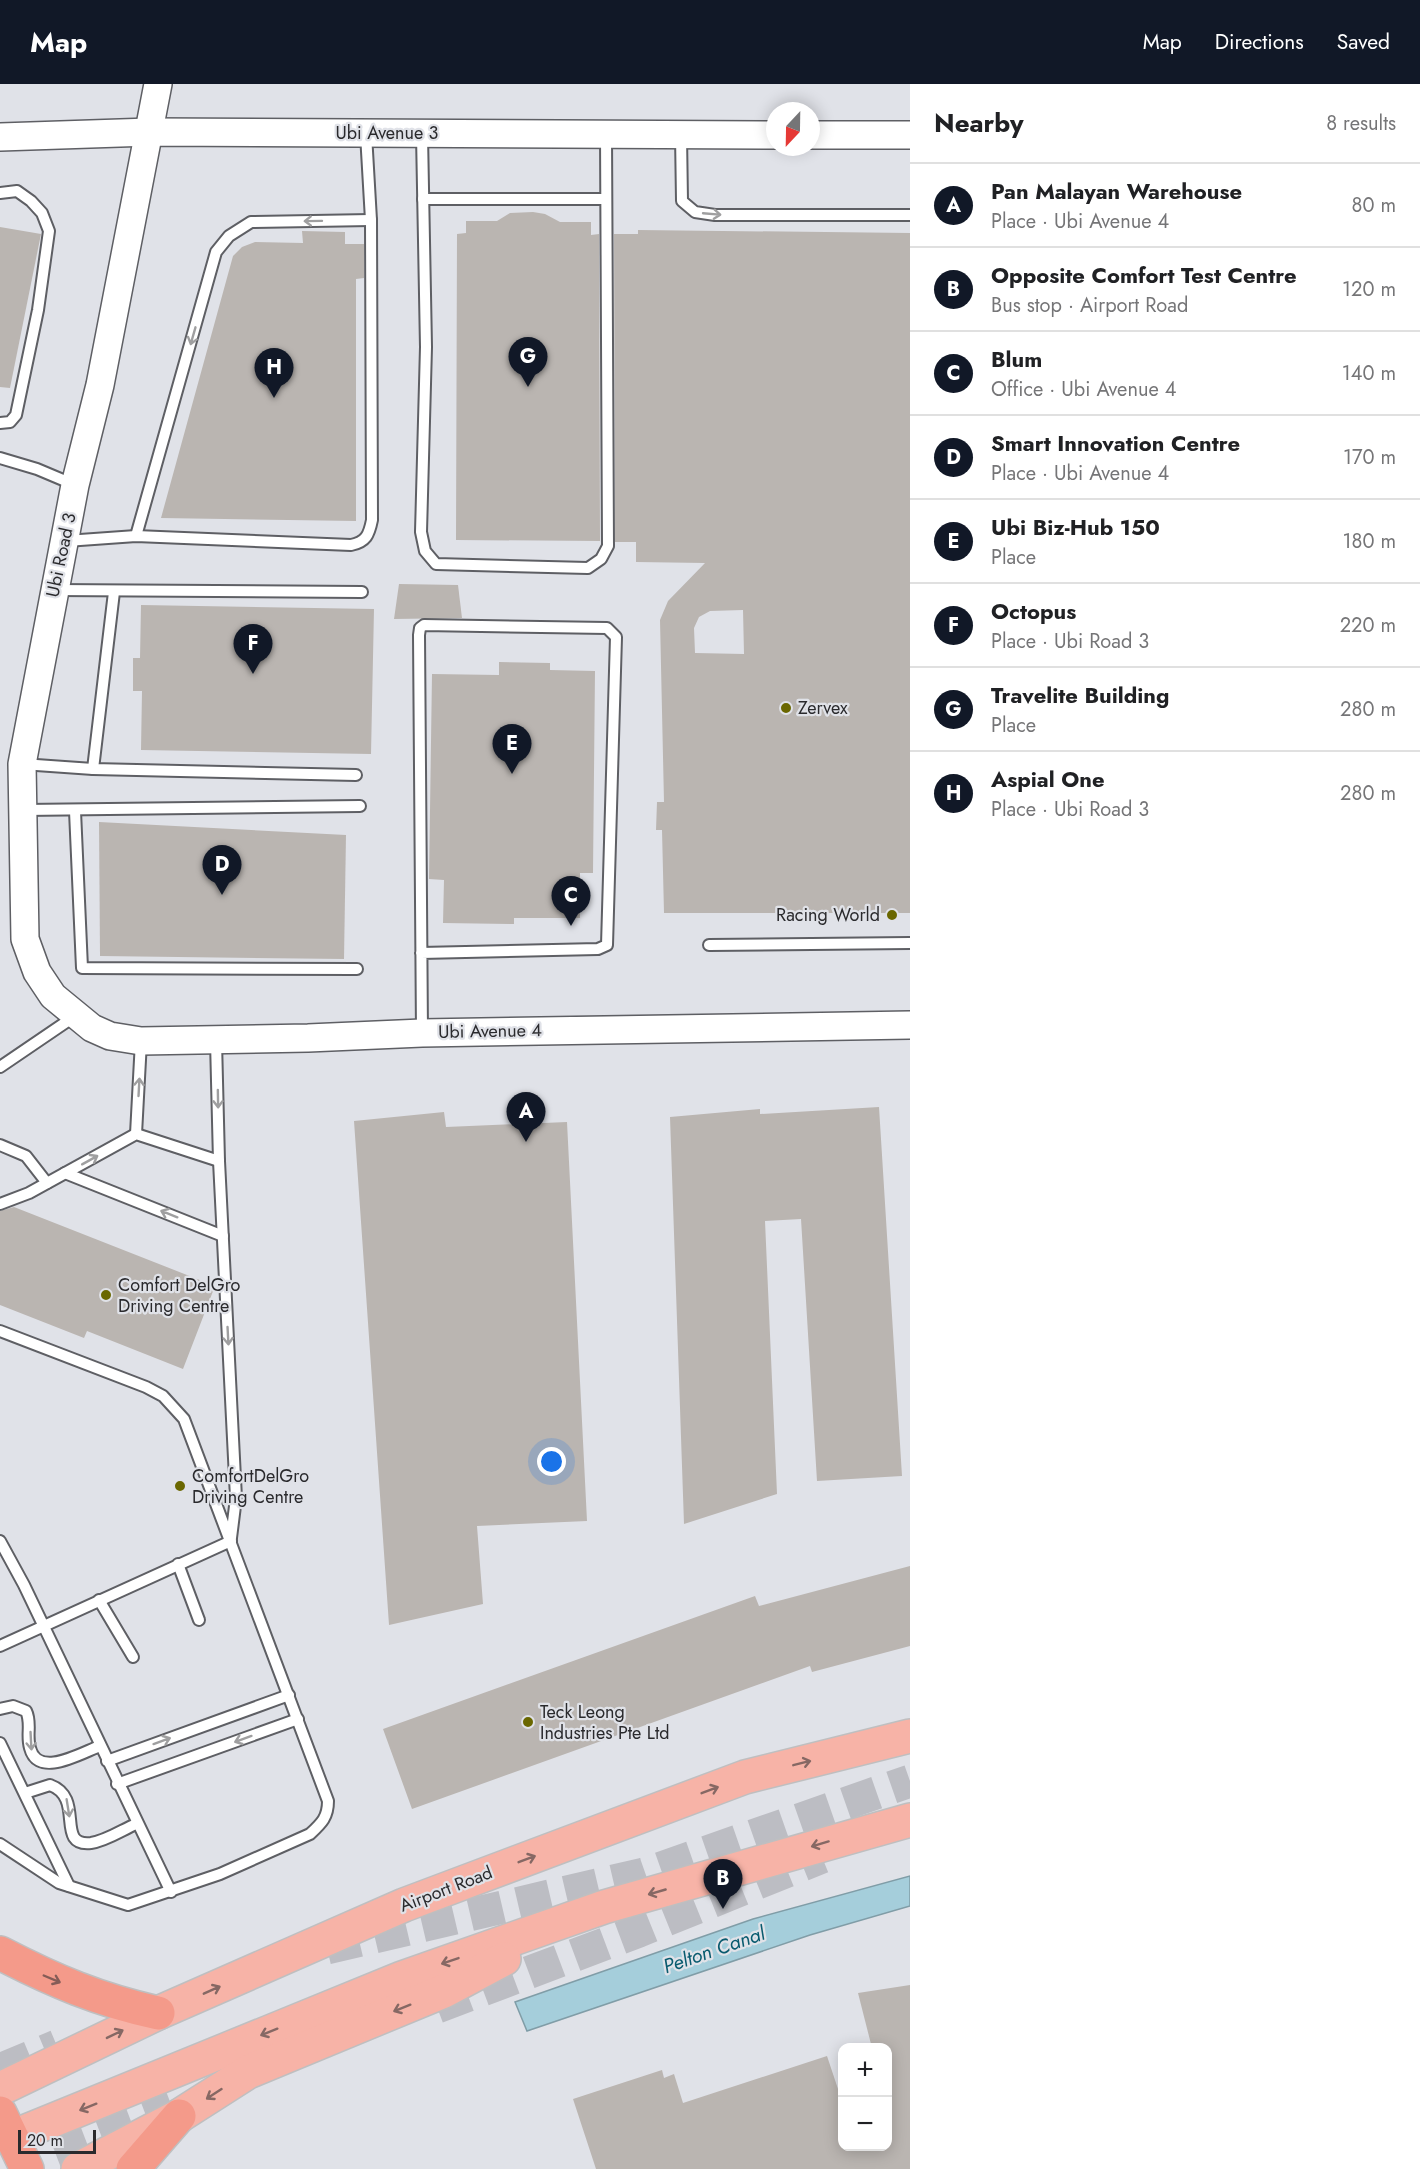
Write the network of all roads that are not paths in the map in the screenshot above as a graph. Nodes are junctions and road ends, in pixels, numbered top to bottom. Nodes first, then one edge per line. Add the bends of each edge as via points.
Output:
1 (158, 84) edge
2 (150, 132) junction
3 (422, 133) junction
4 (366, 134) junction
5 (606, 134) junction
6 (681, 135) junction
7 (766, 135) edge
8 (820, 135) edge
9 (910, 135) edge
10 (0, 137) edge
11 (0, 193) edge
12 (423, 199) junction
13 (606, 199) junction
14 (910, 215) edge
15 (371, 220) junction
16 (0, 423) edge
17 (0, 458) edge
18 (75, 485) junction
19 (136, 536) junction
20 (65, 541) junction
21 (54, 590) junction
22 (114, 592) junction
23 (362, 592) dead end
24 (22, 764) junction
25 (93, 769) junction
26 (356, 775) dead end
27 (360, 806) dead end
28 (22, 810) junction
29 (75, 811) junction
30 (910, 943) edge
31 (709, 945) dead end
32 (421, 953) junction
33 (357, 969) dead end
34 (75, 1016) junction
35 (910, 1025) edge
36 (422, 1033) junction
37 (141, 1041) junction
38 (216, 1041) junction
39 (0, 1067) edge
40 (136, 1134) junction
41 (0, 1145) edge
42 (219, 1161) junction
43 (65, 1173) junction
44 (47, 1183) junction
45 (0, 1204) edge
46 (223, 1236) junction
47 (0, 1331) edge
48 (0, 1541) edge
49 (231, 1541) junction
50 (178, 1564) junction
51 (99, 1600) junction
52 (199, 1620) dead end
53 (42, 1625) junction
54 (0, 1646) edge
55 (133, 1657) dead end
56 (289, 1695) junction
57 (0, 1708) edge
58 (298, 1719) junction
59 (910, 1736) edge
60 (0, 1743) edge
61 (100, 1746) junction
62 (106, 1761) junction
63 (117, 1784) junction
64 (25, 1793) junction
65 (910, 1820) edge
66 (136, 1824) junction
67 (0, 1844) edge
68 (69, 1886) junction
69 (171, 1892) junction
70 (604, 1907) junction
71 (0, 1953) edge
72 (158, 2013) junction
73 (0, 2089) edge
74 (179, 2116) junction
75 (4, 2128) edge
76 (27, 2169) edge
77 (78, 2169) edge
78 (133, 2169) edge

1 - 2 street, Ubi Road 3
2 - 4 street, Ubi Avenue 3
2 - 10 street, Ubi Avenue 3
2 - 18 street, Ubi Road 3 via 100,385
3 - 4 street, Ubi Avenue 3
3 - 5 street, Ubi Avenue 3
3 - 12 lane
4 - 15 lane
5 - 6 street, Ubi Avenue 3
5 - 13 lane
6 - 7 street, Ubi Avenue 3
6 -> 14 lane via 682,201 695,212
8 - 9 street
11 - 16 lane via 16,191 31,201 42,213 49,231 38,310 16,415 10,422
12 - 13 lane
12 - 13 lane via 426,347 421,532 425,551 436,564 588,568 602,559 608,546
15 -> 19 lane via 251,222 229,236 216,252
15 - 19 lane via 369,534 362,543 351,545
17 - 18 lane
18 - 20 street, Ubi Road 3
19 - 20 lane
20 - 21 street, Ubi Road 3
21 - 22 lane
21 - 24 street, Ubi Road 3
22 - 23 lane
22 - 25 lane
24 - 25 lane
24 - 28 street, Ubi Road 3
25 - 26 lane
27 - 29 lane
28 - 29 lane
28 - 34 street, Ubi Road 3 via 25,939 48,988
29 - 33 lane via 82,968
30 - 31 lane
32 - 32 lane via 598,949 607,945 616,637 607,628 420,628
32 - 36 lane
34 - 37 street, Ubi Avenue 4 via 110,1036
34 - 39 lane
35 - 36 street, Ubi Avenue 4
36 - 38 street, Ubi Avenue 4
37 - 38 street, Ubi Avenue 4
40 -> 37 lane
38 -> 42 lane
40 - 42 lane
43 -> 40 lane
41 - 44 lane via 26,1156
42 - 46 lane
43 - 44 lane
46 -> 43 lane
44 - 45 lane
46 -> 49 lane via 236,1498
47 - 49 lane via 163,1396 184,1419
48 - 53 lane
49 - 50 lane
49 - 56 lane
50 - 51 lane
50 - 52 lane
51 - 53 lane
51 - 55 lane
53 - 54 lane
53 - 61 lane
56 - 58 lane
62 -> 56 lane
57 -> 61 lane via 13,1706 26,1711 29,1748 36,1760 43,1763 60,1762
58 -> 63 lane
58 - 69 lane via 328,1801 328,1814 322,1824 310,1834
72 -> 59 main road, Airport Road via 404,1905 745,1777
60 - 64 lane
61 - 62 lane
62 - 63 lane
63 - 66 lane
64 -> 66 lane via 50,1785 62,1791 69,1803 70,1831 82,1841 95,1842
64 - 68 lane
65 -> 70 main road
66 - 69 lane
67 - 68 lane
68 - 69 lane via 128,1905
70 -> 74 main road via 444,1991 248,2072
70 -> 75 main road via 402,1978
71 -> 72 highway via 110,2003
73 -> 72 main road, Airport Road
74 - 77 main road
74 - 78 highway
75 - 76 highway

